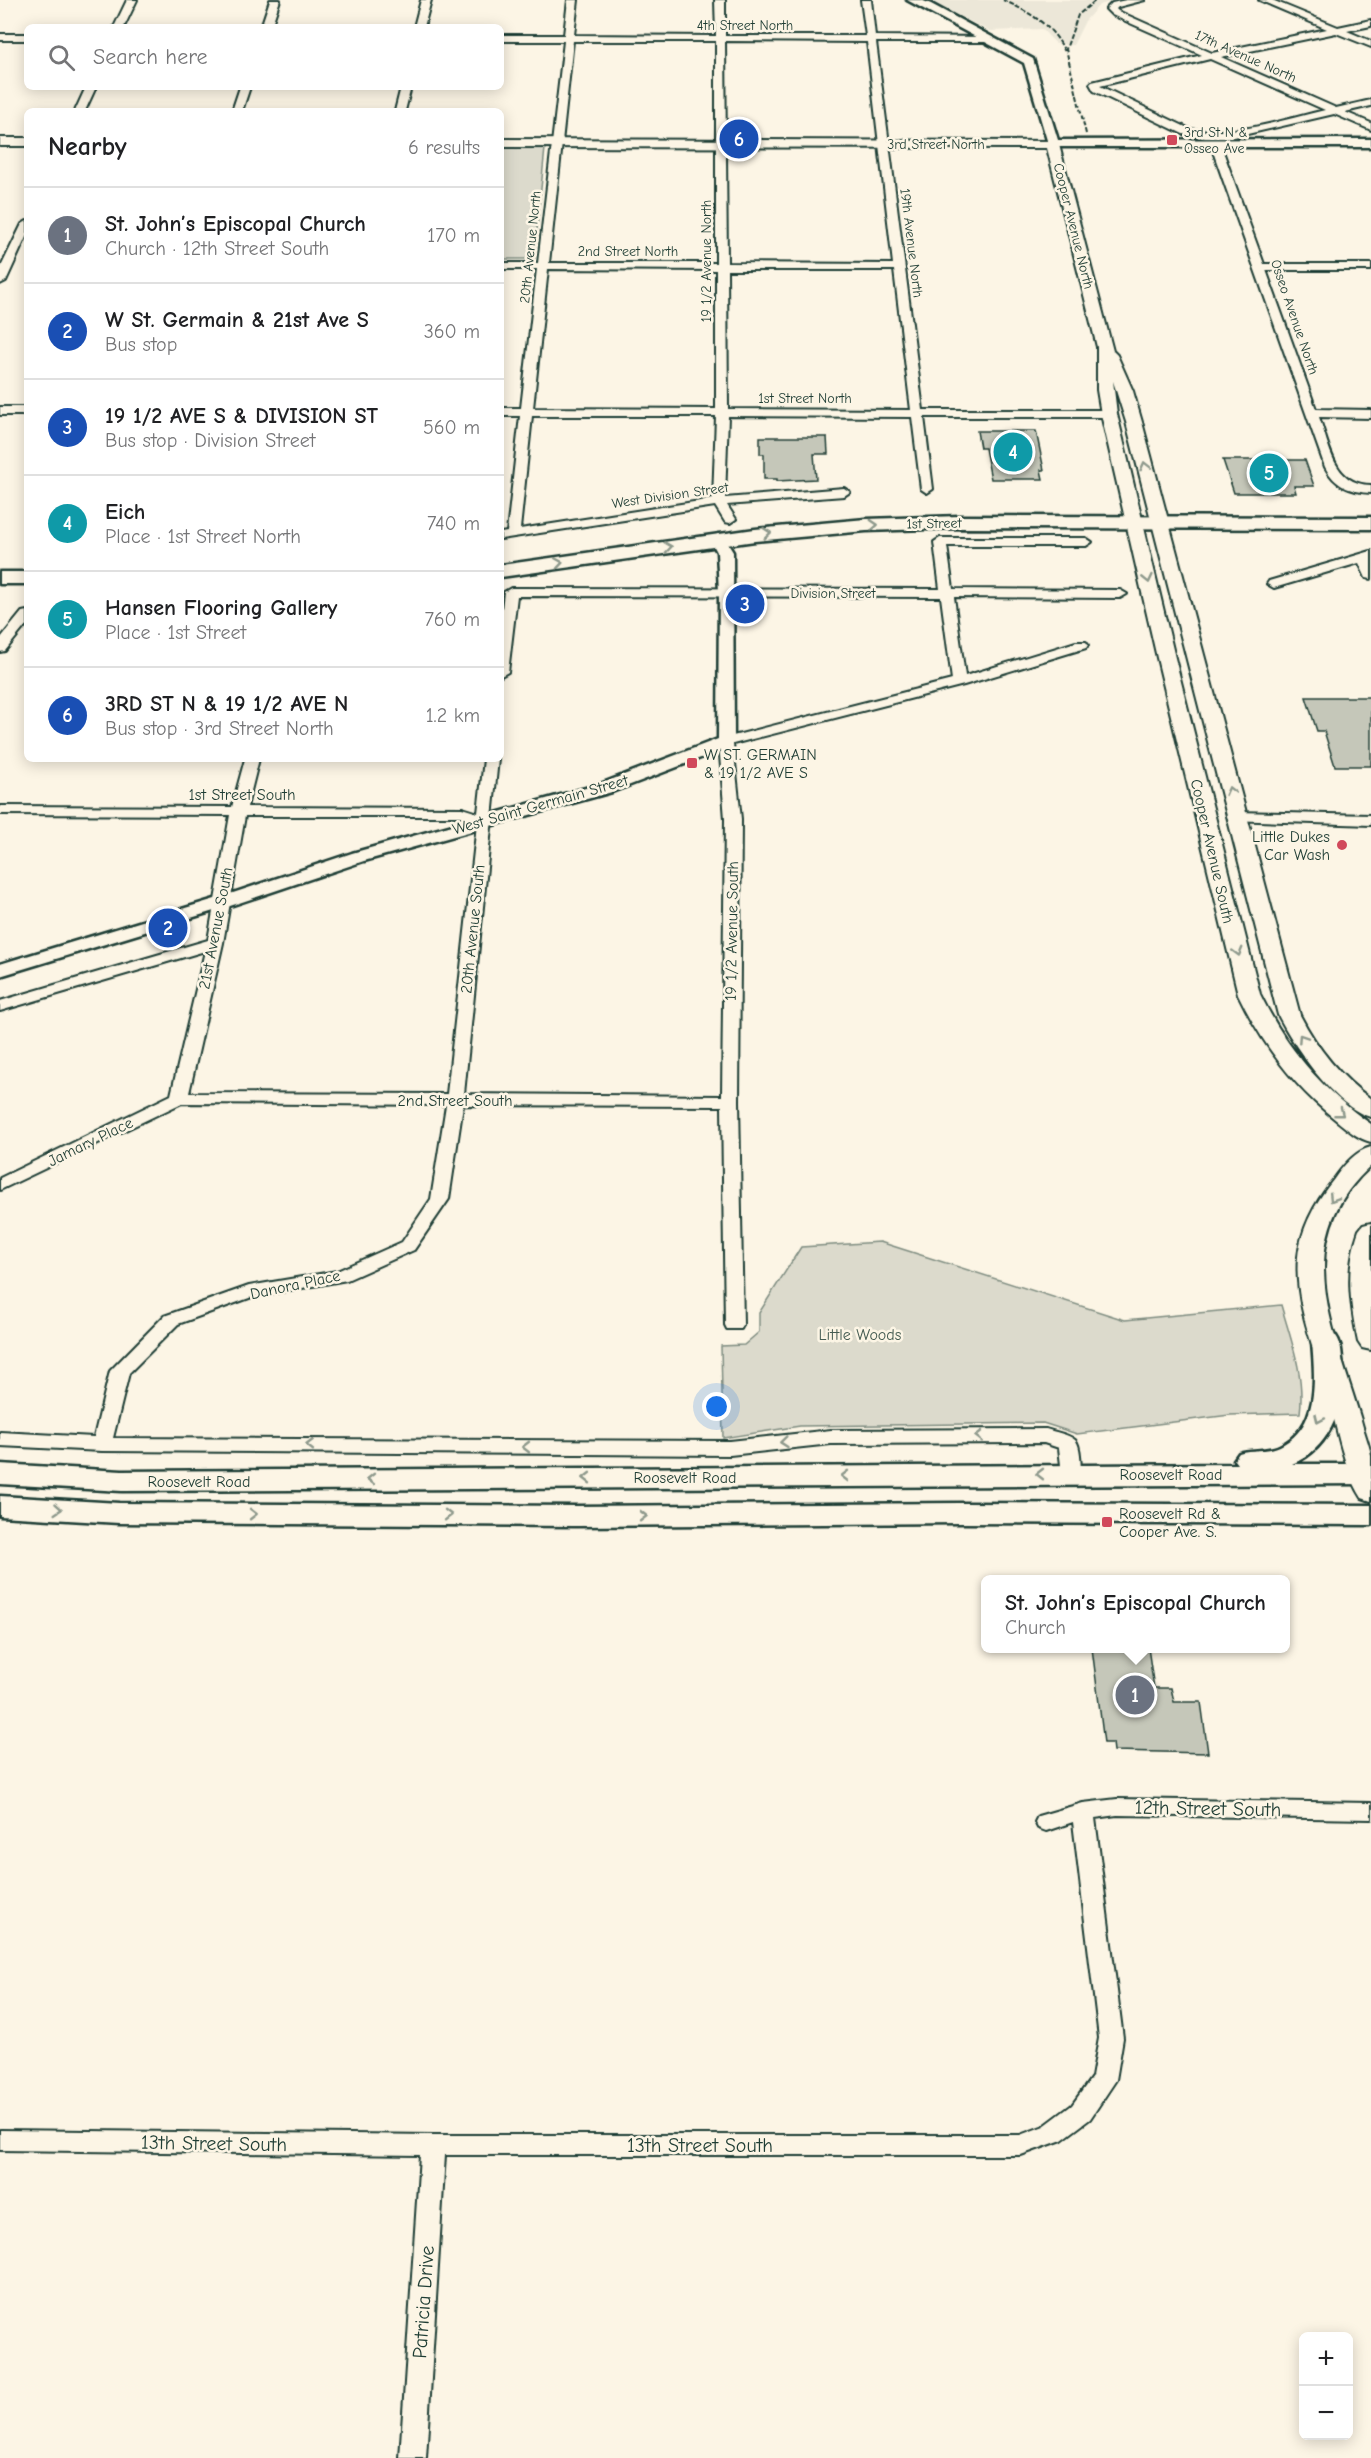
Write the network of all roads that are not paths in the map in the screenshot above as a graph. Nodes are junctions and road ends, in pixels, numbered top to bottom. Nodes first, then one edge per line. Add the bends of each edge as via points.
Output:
1 (132, 0) edge
2 (275, 0) edge
3 (426, 0) edge
4 (573, 0) edge
5 (720, 0) edge
6 (867, 0) edge
7 (912, 0) edge
8 (1140, 0) edge
9 (1264, 0) edge
10 (1371, 23) edge
11 (120, 24) edge
12 (267, 24) edge
13 (420, 24) edge
14 (1337, 30) junction
15 (0, 37) edge
16 (24, 37) edge
17 (504, 38) edge
18 (568, 38) junction
19 (720, 39) junction
20 (871, 39) junction
21 (988, 39) junction
22 (1371, 44) edge
23 (1210, 56) junction
24 (90, 90) edge
25 (244, 90) edge
26 (405, 90) edge
27 (1371, 103) edge
28 (81, 108) edge
29 (238, 108) edge
30 (401, 108) edge
31 (1337, 111) junction
32 (1371, 127) edge
33 (1210, 139) junction
34 (0, 142) edge
35 (24, 142) edge
36 (504, 143) edge
37 (1371, 143) edge
38 (556, 144) junction
39 (721, 144) junction
40 (884, 144) junction
41 (1053, 144) junction
42 (24, 229) edge
43 (4, 264) edge
44 (20, 264) dead end
45 (504, 266) edge
46 (543, 266) junction
47 (722, 266) junction
48 (900, 267) junction
49 (1262, 267) junction
50 (1371, 267) edge
51 (0, 281) edge
52 (1105, 347) junction
53 (0, 411) edge
54 (24, 411) edge
55 (504, 412) edge
56 (526, 412) junction
57 (722, 413) junction
58 (918, 413) junction
59 (1313, 413) junction
60 (1109, 414) junction
61 (1371, 414) edge
62 (927, 489) dead end
63 (1365, 489) edge
64 (844, 492) dead end
65 (719, 502) junction
66 (1371, 510) edge
67 (1133, 516) junction
68 (1159, 516) junction
69 (730, 519) junction
70 (1371, 523) edge
71 (507, 535) edge
72 (718, 539) junction
73 (1086, 542) dead end
74 (504, 555) edge
75 (1367, 557) edge
76 (504, 572) edge
77 (1371, 575) edge
78 (0, 578) edge
79 (24, 578) edge
80 (1274, 584) dead end
81 (0, 591) edge
82 (24, 591) edge
83 (727, 592) junction
84 (946, 594) junction
85 (1120, 594) dead end
86 (24, 619) edge
87 (1082, 645) dead end
88 (0, 648) edge
89 (504, 648) edge
90 (960, 682) junction
91 (726, 742) junction
92 (251, 762) edge
93 (491, 762) edge
94 (0, 810) edge
95 (239, 812) junction
96 (1236, 817) junction
97 (1371, 820) edge
98 (483, 821) junction
99 (221, 903) junction
100 (215, 943) junction
101 (0, 970) edge
102 (0, 1006) edge
103 (179, 1098) junction
104 (1362, 1099) edge
105 (455, 1100) junction
106 (730, 1101) junction
107 (1371, 1110) edge
108 (1371, 1135) edge
109 (1371, 1154) edge
110 (0, 1185) edge
111 (1371, 1230) edge
112 (734, 1325) dead end
113 (1326, 1342) junction
114 (1371, 1342) edge
115 (0, 1439) edge
116 (102, 1444) junction
117 (0, 1474) edge
118 (1072, 1474) junction
119 (1119, 1474) junction
120 (1369, 1480) edge
121 (0, 1506) edge
122 (1371, 1515) edge
123 (1083, 1811) junction
124 (1371, 1811) edge
125 (1046, 1822) dead end
126 (0, 2140) edge
127 (433, 2145) junction
128 (413, 2458) edge

1 - 11 street
2 - 12 street
3 - 13 street
4 - 18 street, 20th Avenue North
5 - 19 street, 19 1/2 Avenue North
6 - 20 street, 19th Avenue North
7 - 21 street, Cooper Avenue North
8 - 23 street, 17th Avenue North via 1111,9
9 - 14 street
10 - 14 street
14 - 22 street
14 - 23 street
15 - 16 street
17 - 18 street, 4th Street North
18 - 19 street, 4th Street North
18 - 38 street, 20th Avenue North
19 - 20 street, 4th Street North
19 - 39 street, 19 1/2 Avenue North
20 - 21 street, 4th Street North
20 - 40 street, 19th Avenue North
21 - 41 street, Cooper Avenue North via 1029,62
23 - 31 street, 17th Avenue North
23 - 33 street via 1095,84 1097,89
24 - 28 street
25 - 29 street
26 - 30 street
27 - 31 street
31 - 32 street, 17th Avenue North
31 - 33 street
33 - 37 street, 3rd Street North
33 - 41 street, 3rd Street North
33 - 49 street, Osseo Avenue North
34 - 35 main road
36 - 38 main road, 3rd Street North
38 - 39 main road, 3rd Street North
38 - 46 street, 20th Avenue North
39 - 40 main road, 3rd Street North
39 - 47 street, 19 1/2 Avenue North
40 - 41 main road, 3rd Street North
40 - 48 street, 19th Avenue North
41 - 52 main road, Cooper Avenue North
42 - 43 street
43 - 44 street
43 - 51 street
45 - 46 street, 2nd Street North
46 - 47 street, 2nd Street North
46 - 56 street, 20th Avenue North
47 - 48 street, 2nd Street North
47 - 57 street, 19 1/2 Avenue North
48 - 58 street, 19th Avenue North
49 - 50 street
49 - 59 street, Osseo Avenue North
52 - 60 main road, Cooper Avenue North
68 -> 52 main road via 1125,391
53 - 54 street
55 - 56 street, 1st Street North
56 - 57 street, 1st Street North
56 - 71 street, 20th Avenue North
57 - 58 street, 1st Street North
57 - 65 street, 19 1/2 Avenue North
58 - 60 street, 1st Street North
58 - 62 street, 19th Avenue North
59 - 61 street
59 - 63 street, Osseo Avenue North via 1336,477 1344,484
60 - 67 main road, Cooper Avenue North
64 - 65 street, West Division Street
65 - 69 street
65 - 71 street, West Division Street
66 - 68 highway, 1st Street
67 - 68 highway, 1st Street
67 - 69 highway, 1st Street via 879,509
72 -> 67 highway, 1st Street via 905,523
67 -> 108 main road, Cooper Avenue South via 1249,994 1264,1027 1290,1065 1328,1104
68 - 70 highway, 1st Street
96 -> 68 main road
69 - 74 highway, 1st Street
76 -> 72 highway, 1st Street
72 - 83 street, 19 1/2 Avenue South via 725,552
73 - 84 street via 940,542
75 - 77 street
75 - 80 street
78 - 79 highway
81 - 82 highway
83 - 84 street, Division Street
83 - 89 street, Division Street via 511,592
83 - 91 street, 19 1/2 Avenue South
84 - 85 street, Division Street
84 - 90 street
86 - 88 street
87 - 90 street, West Saint Germain Street
90 - 91 street, West Saint Germain Street
91 - 98 street, West Saint Germain Street via 606,788
91 - 106 street, 19 1/2 Avenue South via 732,819
92 - 95 street, 21st Avenue South
93 - 98 street, 20th Avenue South
94 - 95 street, 1st Street South
95 - 98 street, 1st Street South via 462,812
95 - 99 street, 21st Avenue South
96 - 97 street
104 -> 96 main road via 1320,1063 1289,1014
98 - 99 street, West Saint Germain Street
98 - 105 street, 20th Avenue South
99 - 100 street, 21st Avenue South
99 - 101 street, West Saint Germain Street
100 - 102 street
100 - 103 street, 21st Avenue South
103 - 105 street, 2nd Street South
103 - 110 street, Jamary Place
104 - 107 main road
105 - 106 street, 2nd Street South
105 - 116 street, Danora Place via 440,1199 408,1246 341,1276 249,1292 171,1320 120,1371
106 - 112 street, 19 1/2 Avenue South
109 -> 113 main road via 1331,1199 1314,1244 1311,1286
111 - 114 main road via 1360,1273
113 -> 119 main road via 1330,1379 1326,1403 1316,1428 1298,1449 1282,1457
113 - 120 main road
115 - 116 street
118 -> 116 street via 1068,1444 1046,1436 831,1437 730,1448
118 -> 117 main road, Roosevelt Road via 122,1481
118 - 119 main road, Roosevelt Road
119 - 120 main road, Roosevelt Road
121 -> 122 main road, Roosevelt Road via 119,1513
123 - 124 street, 12th Street South
123 - 125 street, 12th Street South
123 - 127 street, 13th Street South via 1111,2038 1104,2080 1081,2112 1053,2133 1021,2145
126 - 127 street, 13th Street South
127 - 128 street, Patricia Drive

